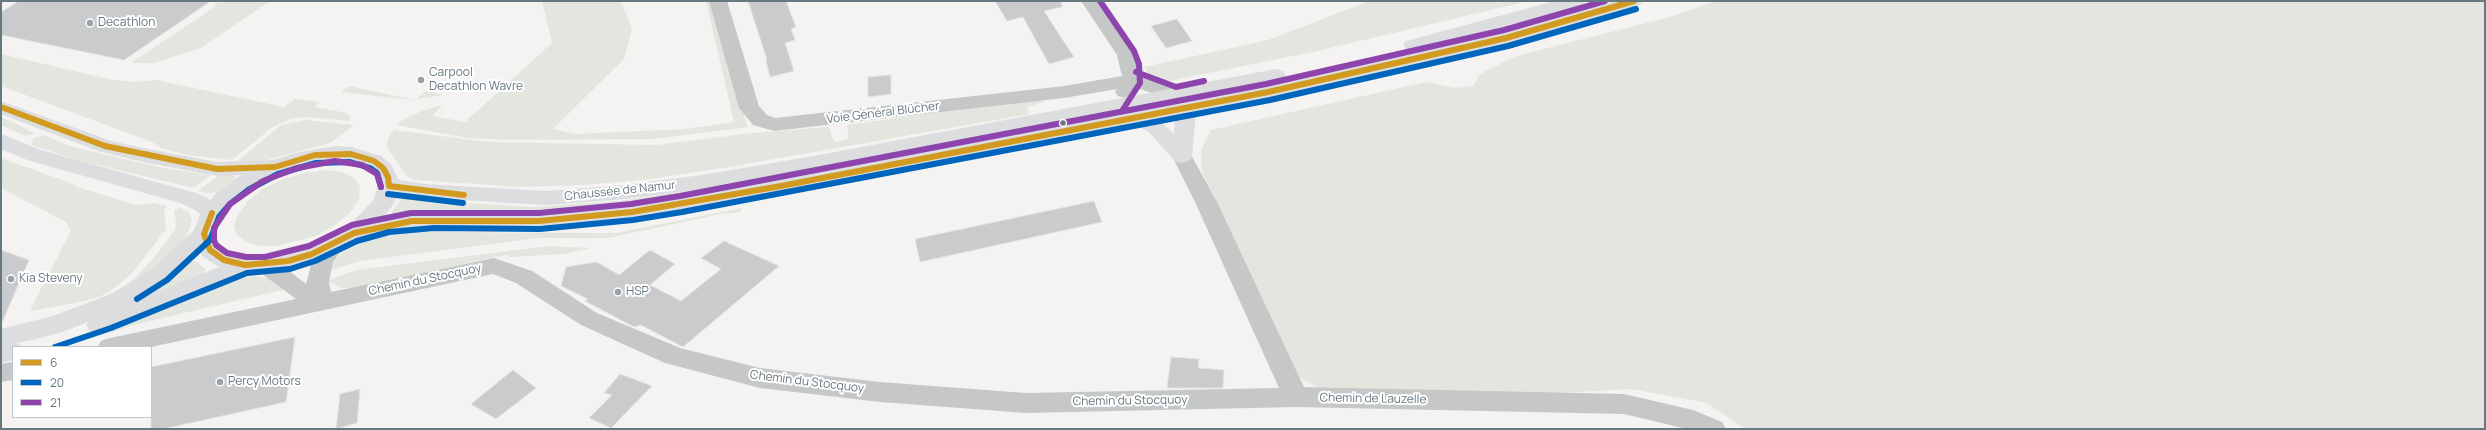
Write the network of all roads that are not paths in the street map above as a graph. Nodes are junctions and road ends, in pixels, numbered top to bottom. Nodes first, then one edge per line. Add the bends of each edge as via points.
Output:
1 (718, 1) edge
2 (1090, 1) edge
3 (1576, 1) edge
4 (1634, 1) edge
5 (1133, 80) junction
6 (1180, 102) junction
7 (1, 107) edge
8 (1115, 107) junction
9 (1139, 118) junction
10 (1, 141) edge
11 (1182, 156) junction
12 (275, 167) junction
13 (389, 186) junction
14 (208, 223) junction
15 (354, 233) junction
16 (334, 244) junction
17 (255, 265) junction
18 (322, 302) junction
19 (1, 338) edge
20 (33, 346) edge
21 (115, 346) edge
22 (12, 351) edge
23 (1, 354) edge
24 (12, 371) edge
25 (1, 373) edge
26 (1296, 397) junction
27 (1713, 429) edge

1 - 5 street, Voie Général Blücher via 749,108 760,120 774,125 1064,92
2 - 5 street via 1127,55
3 - 6 main road, Chaussée de Namur via 1476,30
4 - 6 main road, Chaussée de Namur via 1520,34 1389,66
5 - 6 street
5 - 8 street
6 - 8 main road, Chaussée de Namur
6 - 9 main road, Chaussée de Namur
6 - 11 main road
7 - 12 main road via 105,146 143,155 217,169
8 - 13 main road, Chaussée de Namur via 812,163 614,193 545,198 508,197
9 - 11 main road via 1156,127
9 - 15 main road, Chaussée de Namur via 632,212 539,221 412,221
10 - 14 main road via 34,155 188,198 203,205
11 - 26 street via 1206,202
12 - 13 main road via 315,155 351,154 374,161 383,168
12 - 14 main road via 244,183 224,198
13 - 15 main road, Chaussée de Namur via 383,203
14 - 17 main road, Chaussée de Namur via 210,250 224,260
14 - 19 main road via 162,274 119,300 58,324
15 - 16 main road, Chaussée de Namur
16 - 17 main road, Chaussée de Namur via 312,254
16 - 18 street via 322,260 317,282
17 - 18 street
17 - 20 main road, Chaussée de Namur via 108,321
18 - 21 street, Chemin du Stocquoy
18 - 26 street, Chemin du Stocquoy via 494,266 524,277 589,319 674,356 760,378 880,392 1026,403
22 - 23 main road
24 - 25 street
26 - 27 street, Chemin de Lauzelle via 1624,404 1684,417

